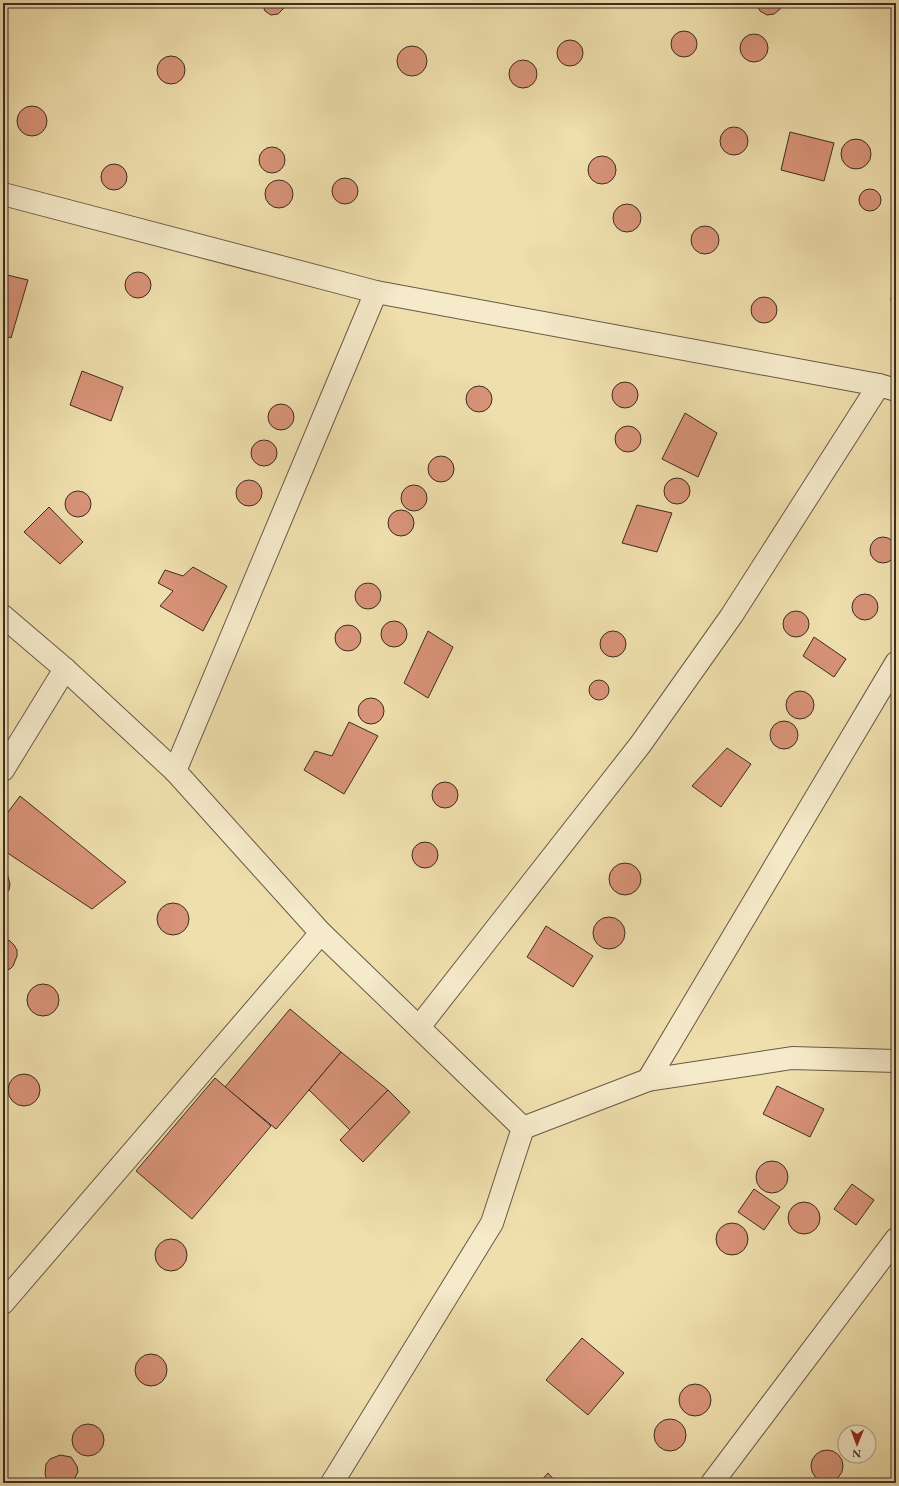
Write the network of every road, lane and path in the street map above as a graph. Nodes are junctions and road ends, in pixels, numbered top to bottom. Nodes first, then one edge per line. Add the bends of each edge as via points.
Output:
1 (3, 194) edge
2 (376, 292) junction
3 (887, 388) edge
4 (3, 616) edge
5 (896, 663) edge
6 (65, 669) junction
7 (3, 770) edge
8 (175, 771) junction
9 (321, 933) junction
10 (419, 1027) junction
11 (896, 1061) edge
12 (648, 1080) junction
13 (523, 1128) junction
14 (896, 1239) edge
15 (3, 1303) edge
16 (332, 1483) edge
17 (712, 1483) edge

1 - 2 street
2 - 3 street
2 - 8 street
3 - 10 street via 732,615 644,738
4 - 6 street
5 - 12 street
6 - 7 street
6 - 8 street
8 - 9 street
9 - 10 street
9 - 15 street
10 - 13 street
11 - 12 street via 792,1058
12 - 13 street
13 - 16 street via 492,1223
14 - 17 street

